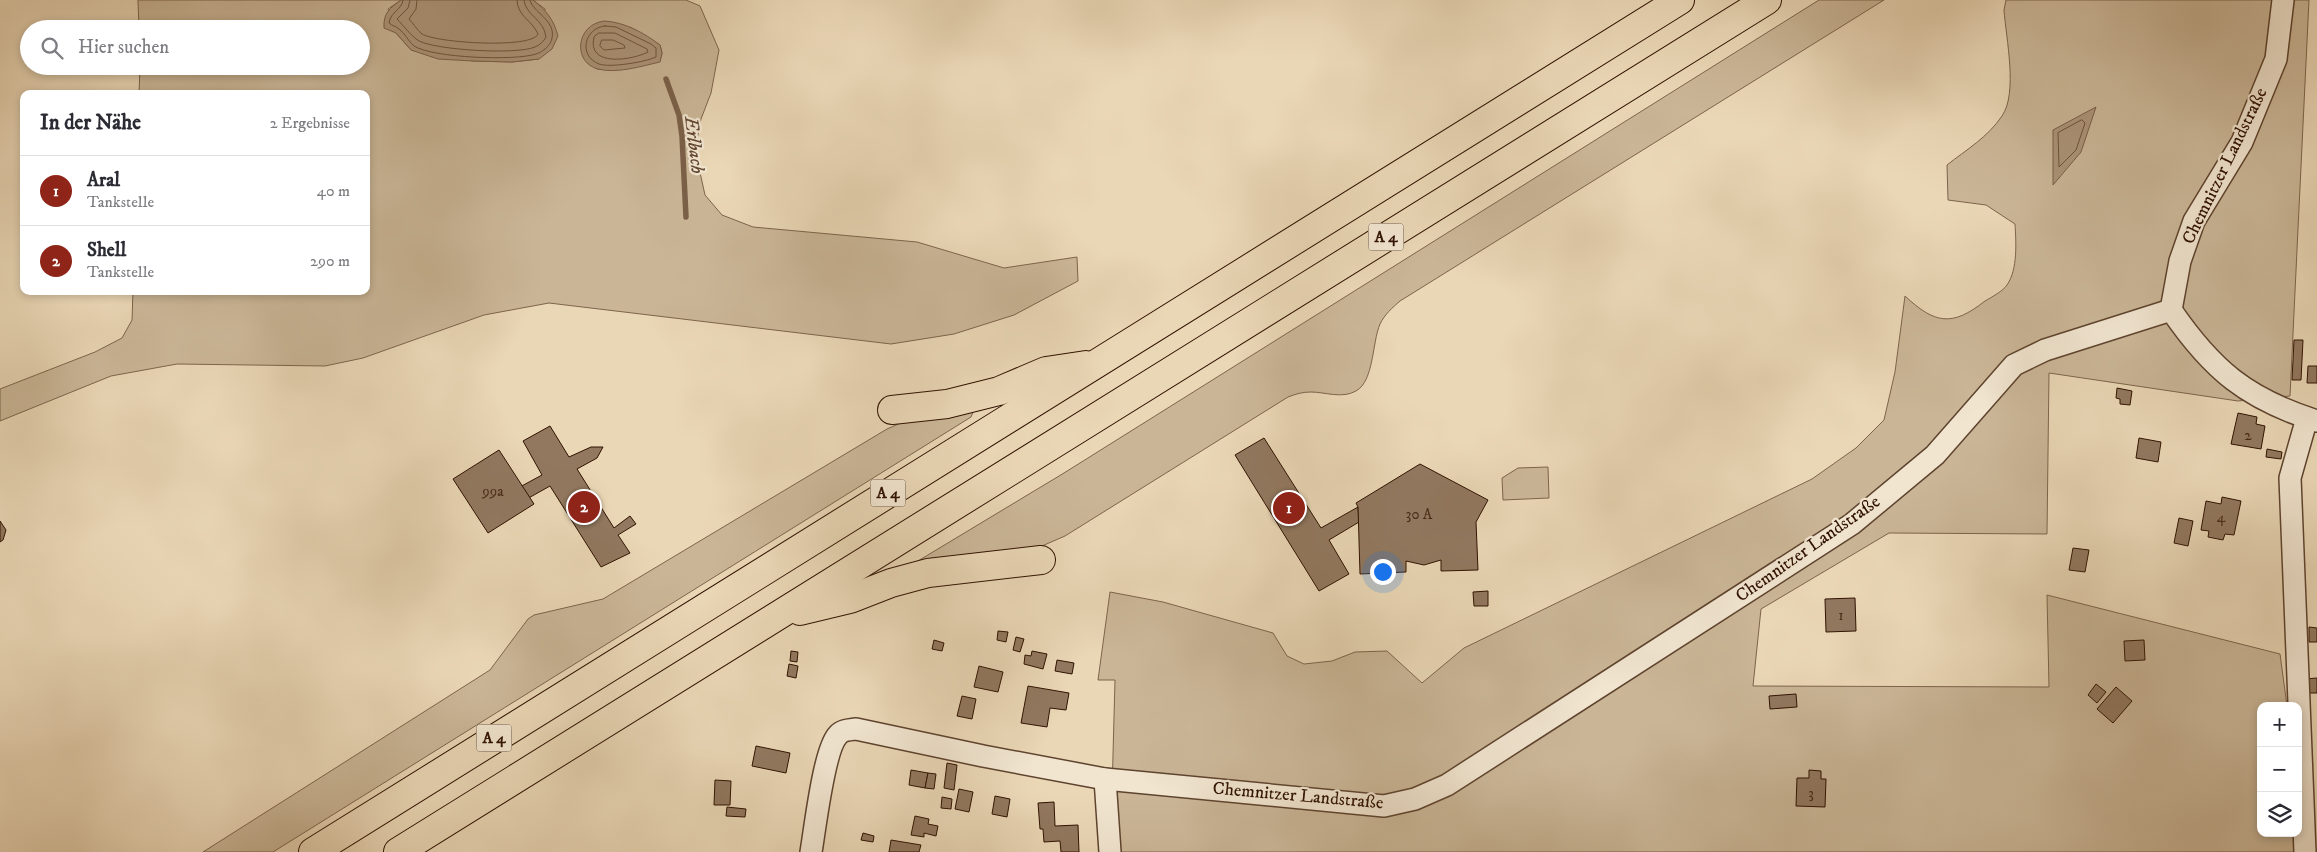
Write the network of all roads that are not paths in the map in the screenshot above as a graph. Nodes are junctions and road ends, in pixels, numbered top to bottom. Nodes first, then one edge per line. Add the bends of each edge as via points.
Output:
1 (1680, 0) edge
2 (1767, 0) edge
3 (2283, 0) edge
4 (2172, 310) junction
5 (1099, 362) junction
6 (892, 410) dead end
7 (2312, 419) edge
8 (1041, 560) dead end
9 (777, 616) junction
10 (1105, 779) junction
11 (313, 852) edge
12 (398, 852) edge
13 (811, 852) edge
14 (1110, 852) edge
15 (2306, 852) edge

1 - 5 highway, A 4
2 - 9 highway, A 4
3 - 4 street, Chemnitzer Landstraße via 2276,60 2242,142 2194,221 2180,261
4 - 7 street via 2194,343 2236,384
4 - 10 street, Chemnitzer Landstraße via 2045,350 2014,365 1935,455 1852,524 1448,785 1415,799 1384,806
5 - 6 highway via 1046,371 999,390 946,404
5 - 11 highway, A 4
7 - 15 street via 2290,478
8 - 9 highway via 928,573 850,599
9 - 12 highway, A 4
10 - 13 street, Chemnitzer Landstraße via 856,729 844,731 837,736 827,764
10 - 14 street

